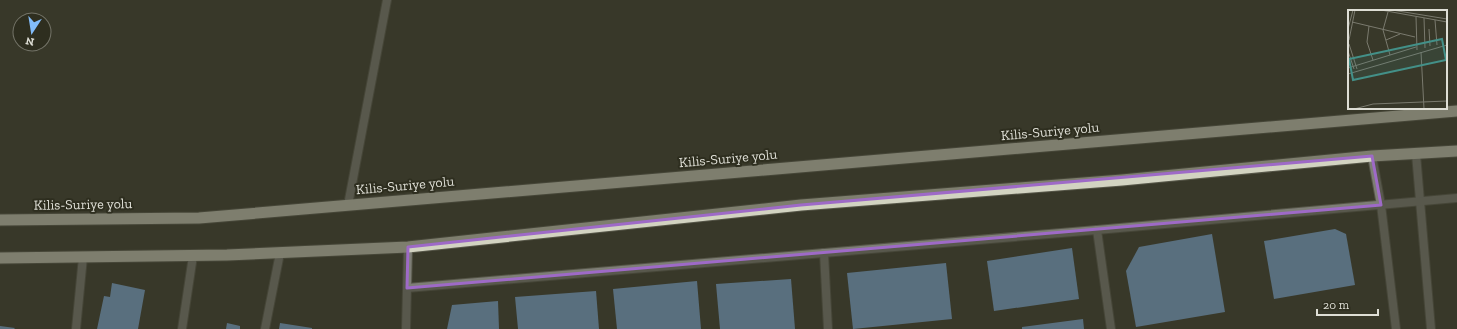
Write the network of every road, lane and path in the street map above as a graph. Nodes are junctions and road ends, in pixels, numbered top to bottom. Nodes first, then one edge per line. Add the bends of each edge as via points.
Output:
1 (387, 0) edge
2 (1457, 111) edge
3 (1457, 151) edge
4 (1416, 154) junction
5 (1372, 156) junction
6 (1457, 198) edge
7 (1420, 200) junction
8 (348, 205) junction
9 (1381, 205) junction
10 (0, 220) edge
11 (1098, 230) junction
12 (408, 247) junction
13 (280, 253) junction
14 (824, 253) junction
15 (193, 256) junction
16 (83, 257) junction
17 (0, 258) edge
18 (407, 288) junction
19 (76, 329) edge
20 (182, 329) edge
21 (265, 329) edge
22 (406, 329) edge
23 (828, 329) edge
24 (1111, 329) edge
25 (1396, 329) edge
26 (1432, 329) edge

1 - 8 street
2 - 8 highway, Kilis-Suriye yolu
3 - 4 highway
4 - 5 highway
4 - 7 street
5 - 9 street
5 - 12 highway via 1122,180 801,206
6 - 7 street
7 - 9 street
7 - 26 street
8 - 10 highway, Kilis-Suriye yolu via 199,218
9 - 11 street
9 - 25 street
11 - 14 street
11 - 24 street
12 - 13 highway
12 - 18 street
13 - 15 highway
13 - 21 street
14 - 18 street
14 - 23 street
15 - 16 highway
15 - 20 street
16 - 17 highway
16 - 19 street
18 - 22 street

